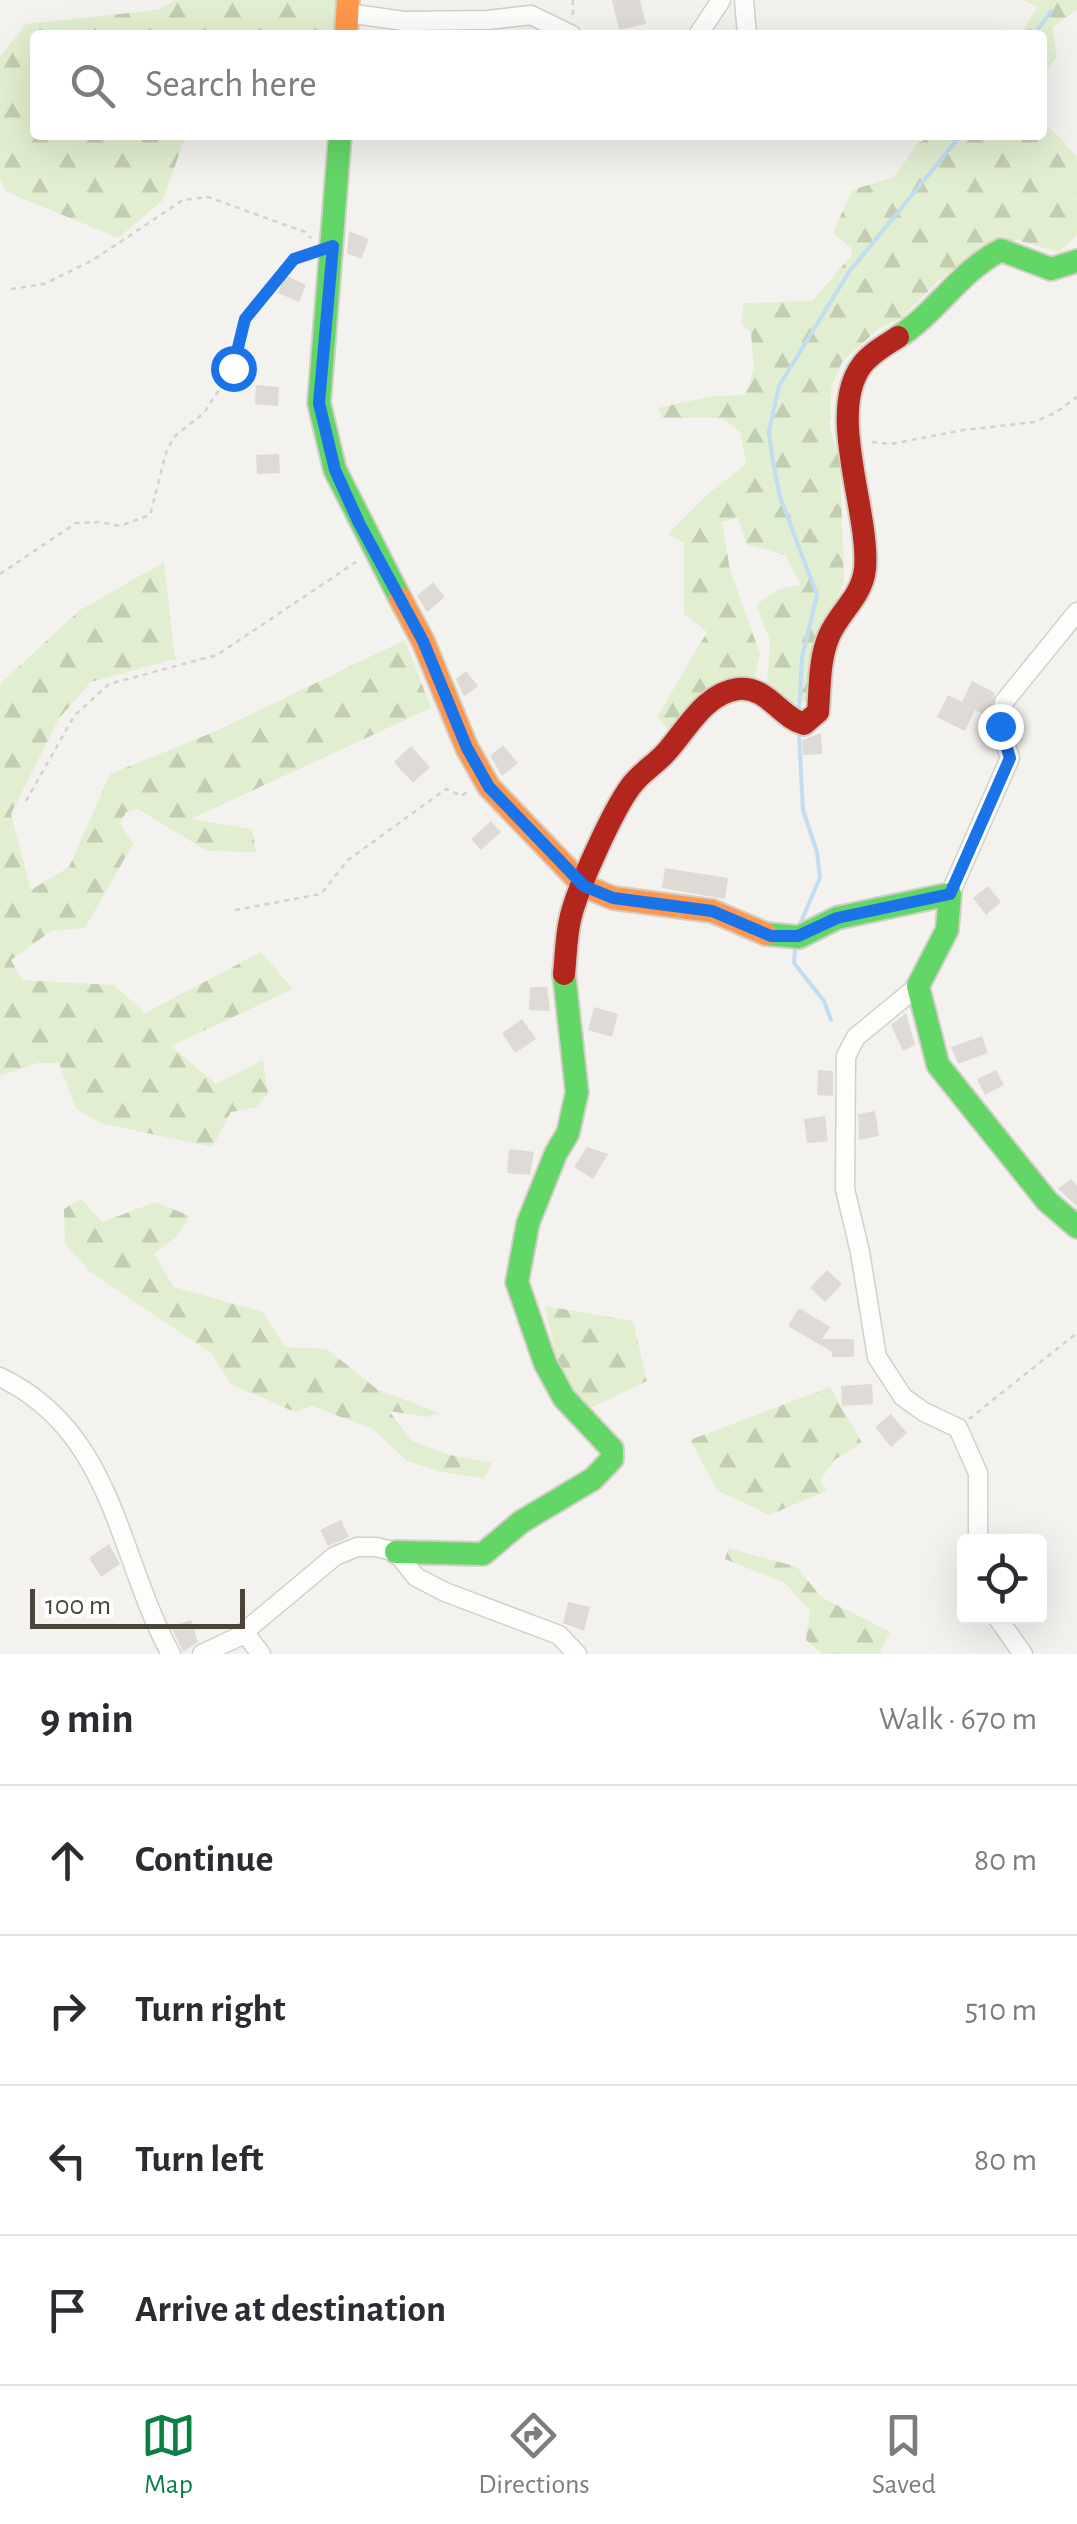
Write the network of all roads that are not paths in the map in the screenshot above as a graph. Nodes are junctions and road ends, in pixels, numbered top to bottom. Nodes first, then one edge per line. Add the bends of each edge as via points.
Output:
1 (721, 0) edge
2 (744, 0) edge
3 (347, 16) edge
4 (562, 30) edge
5 (701, 30) edge
6 (747, 30) edge
7 (339, 140) edge
8 (1077, 261) edge
9 (1077, 612) edge
10 (584, 886) junction
11 (950, 894) junction
12 (918, 986) junction
13 (1077, 1226) edge
14 (0, 1377) edge
15 (978, 1534) edge
16 (396, 1552) junction
17 (1002, 1624) edge
18 (244, 1632) junction
19 (171, 1654) edge
20 (202, 1654) edge
21 (261, 1654) edge
22 (578, 1654) edge
23 (1023, 1654) edge

1 - 5 street
2 - 6 street
3 - 4 street via 532,15
7 - 10 street via 319,403 335,470 423,641 480,772
8 - 10 street via 1051,269 1001,250 979,260 928,315 862,364 852,380 851,463 865,566 854,604 824,648 818,712 804,724 793,721 777,704 739,688 698,712 632,784
9 - 11 street via 1004,702 1000,726 1010,758
10 - 11 street via 613,898 712,911 771,936 798,936 837,918
10 - 16 street via 570,917 564,985 576,1063 574,1110 528,1223 517,1282 545,1363 564,1398 612,1450 612,1459 482,1554
11 - 12 street via 946,930
12 - 13 street via 938,1064 977,1118
12 - 15 street via 856,1037 846,1056 845,1189 877,1357 903,1397 958,1428 978,1473
14 - 19 street via 26,1390 76,1440 111,1499 153,1622
16 - 18 street via 357,1547 335,1556
16 - 22 street via 416,1576 532,1623
17 - 23 street
18 - 20 street
18 - 21 street

